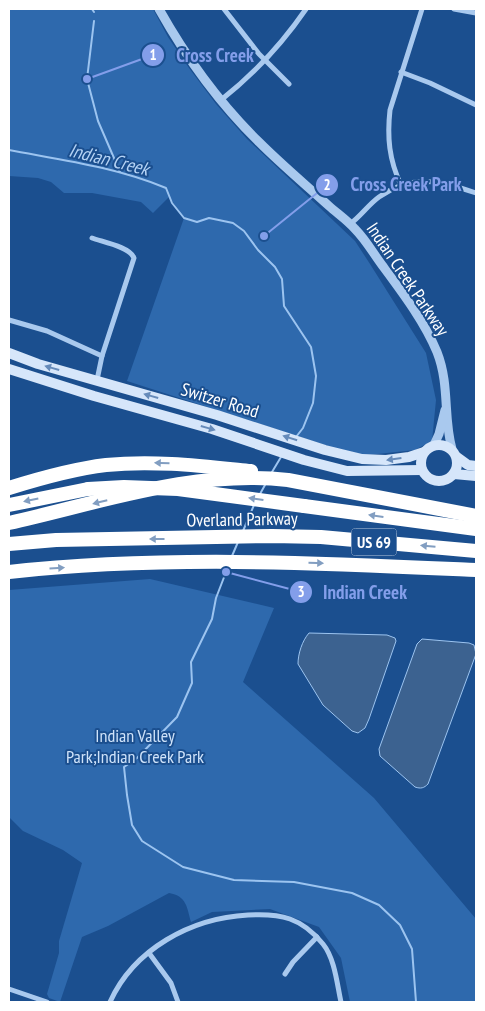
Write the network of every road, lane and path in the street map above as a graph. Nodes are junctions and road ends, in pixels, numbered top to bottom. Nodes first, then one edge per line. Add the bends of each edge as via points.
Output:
1 (159, 9) edge
2 (224, 9) edge
3 (306, 9) edge
4 (422, 9) edge
5 (454, 9) edge
6 (476, 13) edge
7 (265, 60) junction
8 (401, 72) junction
9 (289, 84) dead end
10 (221, 100) junction
11 (476, 105) edge
12 (401, 185) junction
13 (476, 193) edge
14 (350, 224) junction
15 (92, 238) dead end
16 (9, 320) edge
17 (9, 354) edge
18 (102, 356) junction
19 (9, 369) edge
20 (97, 381) junction
21 (447, 402) junction
22 (434, 445) junction
23 (424, 452) junction
24 (454, 453) junction
25 (476, 466) edge
26 (422, 470) junction
27 (454, 474) junction
28 (252, 475) junction
29 (476, 476) edge
30 (9, 488) edge
31 (9, 505) edge
32 (476, 516) edge
33 (9, 523) edge
34 (476, 530) edge
35 (9, 544) edge
36 (476, 551) edge
37 (394, 566) junction
38 (476, 570) edge
39 (9, 572) edge
40 (476, 579) edge
41 (317, 937) junction
42 (149, 952) junction
43 (285, 974) dead end
44 (9, 989) edge
45 (47, 1002) edge
46 (110, 1002) edge
47 (178, 1002) edge
48 (341, 1002) edge

1 - 10 street, Indian Creek Parkway via 188,57
2 - 7 street
3 - 7 street
4 - 8 street
5 - 6 street
7 - 9 street
7 - 10 street
8 - 11 street
8 - 12 street via 388,127 391,159
10 - 14 street, Indian Creek Parkway via 274,157
12 - 13 street via 431,181
12 - 14 street via 378,198
14 - 21 street, Indian Creek Parkway via 370,246 426,330 440,361
15 - 18 street via 126,250 134,258
16 - 18 street via 47,331
20 -> 17 main road, Switzer Road
18 - 20 street
19 -> 26 main road, Switzer Road via 347,471
23 -> 20 main road, Switzer Road via 386,460 362,459
21 - 22 street, Indian Creek Parkway
21 - 24 street, Indian Creek Parkway via 448,435
22 - 23 main road, Switzer Road
22 - 24 main road via 446,446
23 - 26 main road via 420,464
24 - 25 main road via 468,465
24 - 27 main road via 457,469
26 - 27 main road, Switzer Road via 429,478 440,482
27 - 29 main road, Switzer Road
28 -> 30 highway via 174,464 120,464 55,474
28 - 32 highway via 262,472 275,478
28 -> 33 highway via 185,483
34 -> 31 highway, bridge via 178,488 124,486 88,489
36 -> 35 highway, Overland Parkway / US 69 via 321,537 272,536 56,540
37 - 38 highway, US 69
39 -> 37 highway, US 69 via 203,562
37 - 40 highway
41 - 42 street via 289,918 247,915 198,924
41 - 43 street
41 - 48 street via 332,961
42 - 46 street via 129,971
42 - 47 street via 171,983
44 - 45 street

